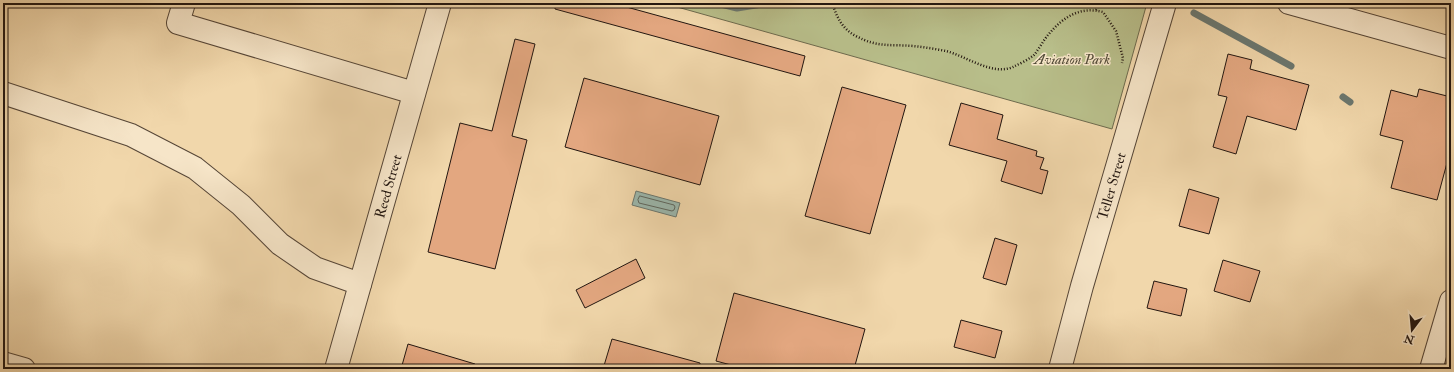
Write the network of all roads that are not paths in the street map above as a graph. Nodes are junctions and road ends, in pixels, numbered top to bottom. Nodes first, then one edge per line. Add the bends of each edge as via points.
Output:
1 (184, 3) edge
2 (440, 3) edge
3 (1165, 3) edge
4 (1289, 3) edge
5 (1451, 48) edge
6 (3, 93) edge
7 (414, 93) junction
8 (360, 284) junction
9 (1451, 301) edge
10 (3, 363) edge
11 (24, 369) edge
12 (336, 369) edge
13 (1060, 369) edge
14 (1431, 369) edge

1 - 7 street via 178,23
2 - 7 street, Reed Street
3 - 13 street, Teller Street
4 - 5 street
6 - 8 street via 131,135 195,168 241,205 280,244 315,268
7 - 8 street, Reed Street
8 - 12 street, Reed Street
9 - 14 street
10 - 11 street

